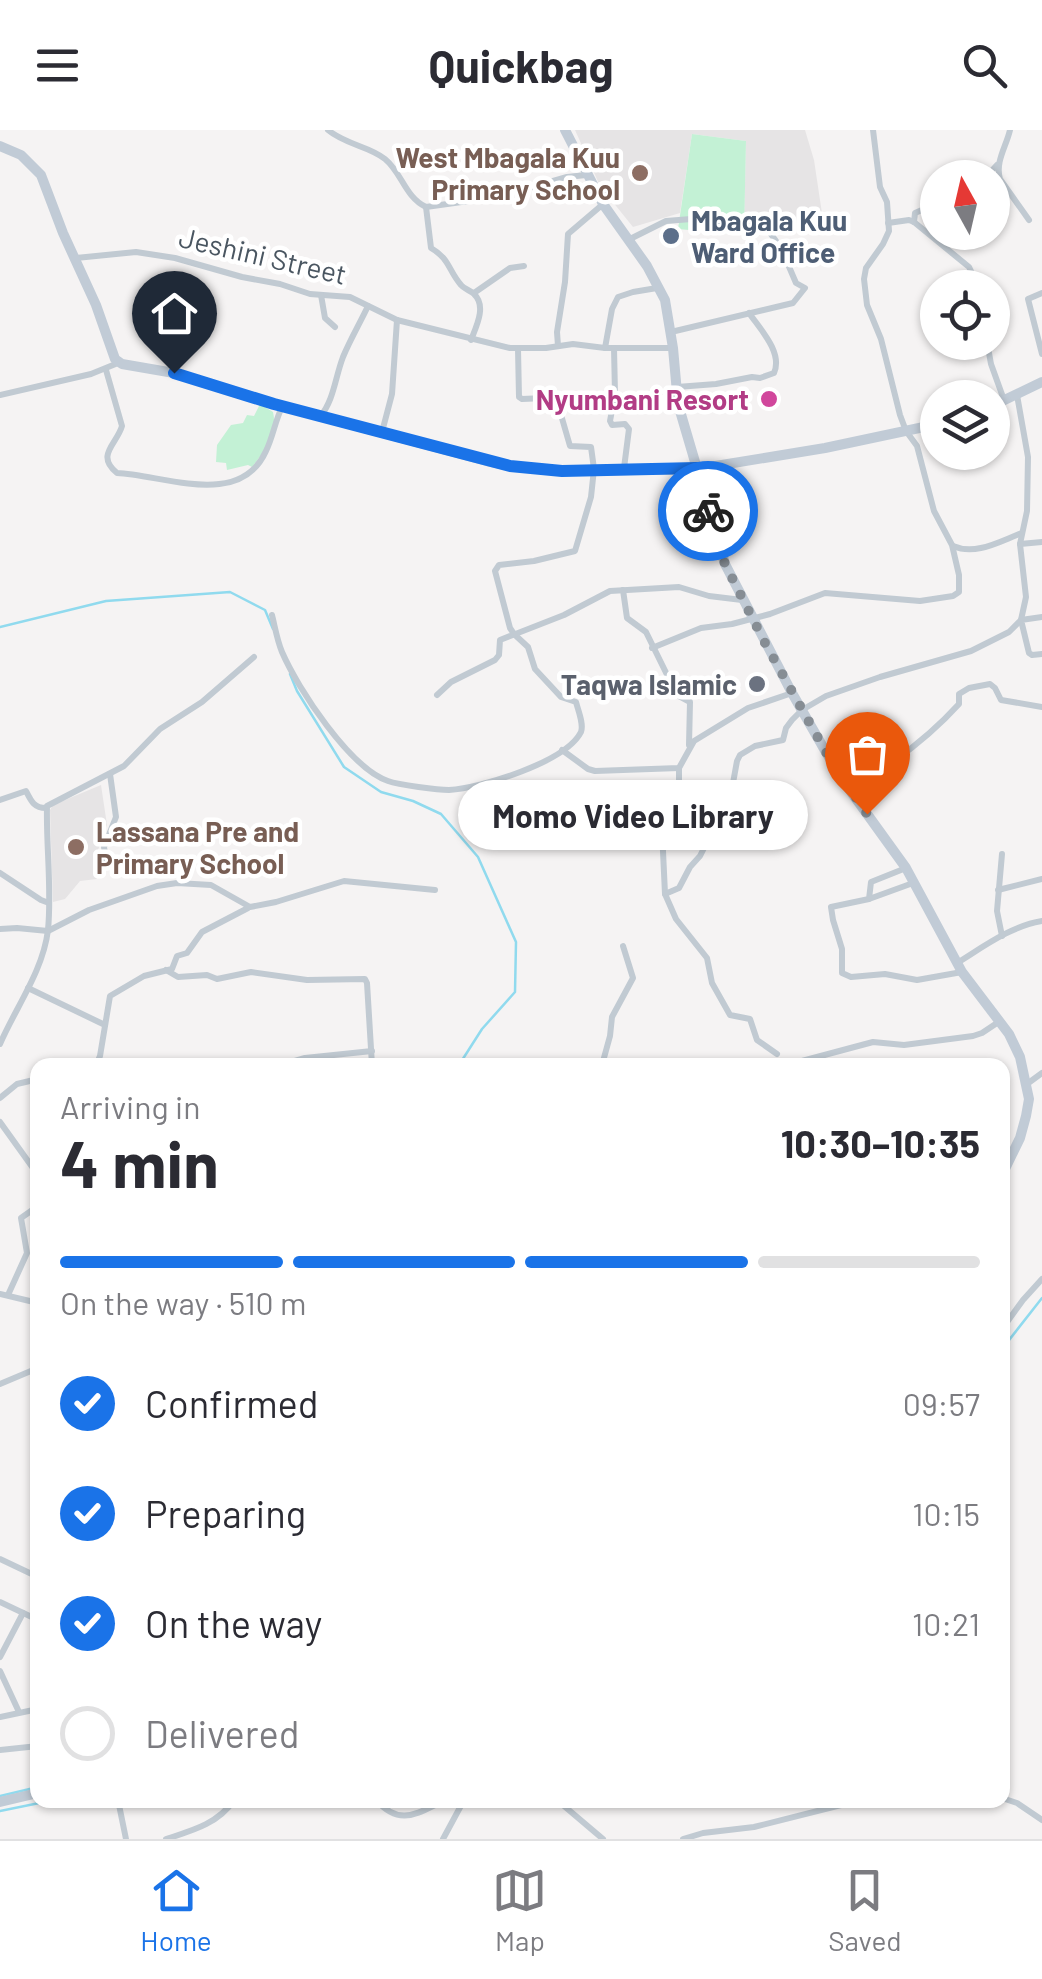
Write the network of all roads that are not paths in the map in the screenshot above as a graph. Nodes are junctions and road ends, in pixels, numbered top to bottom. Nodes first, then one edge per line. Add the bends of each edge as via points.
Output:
1 (328, 130) edge
2 (565, 130) edge
3 (873, 130) edge
4 (1010, 130) edge
5 (0, 146) edge
6 (999, 160) edge
7 (586, 175) junction
8 (1010, 193) edge
9 (603, 204) junction
10 (426, 207) junction
11 (920, 211) edge
12 (1029, 220) dead end
13 (914, 222) junction
14 (888, 223) junction
15 (628, 240) junction
16 (74, 258) junction
17 (524, 266) dead end
18 (970, 270) edge
19 (659, 288) junction
20 (474, 293) junction
21 (1042, 293) edge
22 (321, 295) junction
23 (368, 306) junction
24 (749, 313) junction
25 (397, 320) junction
26 (335, 327) dead end
27 (671, 332) junction
28 (471, 340) junction
29 (558, 346) junction
30 (610, 348) junction
31 (673, 348) junction
32 (518, 349) junction
33 (1042, 354) edge
34 (118, 363) junction
35 (106, 370) junction
36 (1042, 382) edge
37 (677, 387) junction
38 (0, 395) edge
39 (1016, 395) junction
40 (1010, 398) edge
41 (282, 406) junction
42 (320, 417) junction
43 (920, 428) edge
44 (382, 432) junction
45 (906, 432) junction
46 (624, 468) junction
47 (697, 468) junction
48 (594, 470) junction
49 (1023, 533) junction
50 (1042, 542) edge
51 (1020, 544) junction
52 (952, 545) junction
53 (623, 590) junction
54 (744, 600) junction
55 (272, 615) dead end
56 (1042, 617) edge
57 (754, 618) junction
58 (1021, 620) junction
59 (514, 634) junction
60 (652, 648) junction
61 (1042, 654) edge
62 (254, 657) dead end
63 (792, 693) junction
64 (437, 695) dead end
65 (1042, 706) edge
66 (802, 710) junction
67 (689, 746) junction
68 (562, 750) junction
69 (679, 768) junction
70 (110, 774) junction
71 (844, 782) junction
72 (0, 800) edge
73 (46, 808) junction
74 (1002, 854) dead end
75 (107, 866) dead end
76 (906, 868) junction
77 (0, 873) edge
78 (1042, 879) edge
79 (913, 883) junction
80 (435, 890) dead end
81 (998, 890) junction
82 (666, 894) junction
83 (869, 899) junction
84 (49, 902) junction
85 (250, 907) junction
86 (1042, 921) edge
87 (0, 929) edge
88 (48, 931) junction
89 (1002, 936) junction
90 (623, 946) dead end
91 (960, 968) junction
92 (166, 970) junction
93 (28, 988) junction
94 (1000, 1021) junction
95 (104, 1025) junction
96 (0, 1044) edge
97 (372, 1051) junction
98 (777, 1054) dead end
99 (96, 1058) edge
100 (305, 1058) edge
101 (372, 1058) edge
102 (604, 1058) edge
103 (813, 1058) edge
104 (1042, 1073) edge
105 (30, 1081) edge
106 (1026, 1085) junction
107 (0, 1098) edge
108 (0, 1122) edge
109 (1010, 1159) edge
110 (30, 1164) edge
111 (30, 1212) edge
112 (1042, 1279) edge
113 (4, 1294) edge
114 (30, 1301) edge
115 (1010, 1318) edge
116 (30, 1371) edge
117 (0, 1384) edge
118 (0, 1559) edge
119 (30, 1574) edge
120 (0, 1602) edge
121 (23, 1613) junction
122 (30, 1616) edge
123 (0, 1657) edge
124 (0, 1671) edge
125 (30, 1710) edge
126 (18, 1712) junction
127 (0, 1717) edge
128 (30, 1747) edge
129 (0, 1750) edge
130 (30, 1795) edge
131 (1010, 1801) edge
132 (0, 1802) edge
133 (120, 1808) edge
134 (228, 1808) edge
135 (383, 1808) edge
136 (426, 1808) edge
137 (460, 1808) edge
138 (566, 1808) edge
139 (830, 1808) edge
140 (1042, 1820) edge
141 (126, 1839) edge
142 (166, 1839) edge
143 (443, 1839) edge
144 (603, 1839) edge
145 (683, 1839) edge

1 - 10 street via 385,159
2 - 7 street
3 - 14 street
4 - 6 street
5 - 16 street via 22,154 41,175
7 - 9 street
7 - 10 street
8 - 12 street
9 - 15 street
9 - 29 street via 568,234
10 - 20 street via 431,248
11 - 13 street
13 - 14 street
13 - 18 street
14 - 45 street via 864,280
15 - 19 street
15 - 24 street via 666,221 704,218 768,230 805,289 793,303
16 - 22 street, Jeshini Street via 144,252
16 - 34 street
17 - 20 street
19 - 27 street
19 - 30 street via 618,296
20 - 28 street via 480,315
21 - 33 street via 1028,299
22 - 23 street, Jeshini Street
22 - 26 street via 325,318
23 - 25 street, Jeshini Street
23 - 42 street
24 - 27 street
24 - 37 street via 776,356 774,373
25 - 28 street, Jeshini Street
25 - 44 street
27 - 31 street
28 - 32 street, Jeshini Street
29 - 30 street, Jeshini Street
29 - 32 street, Jeshini Street
30 - 31 street, Jeshini Street
30 - 46 street via 610,421 630,429
31 - 37 street
32 - 48 street via 520,398 556,400 570,446 591,447
34 - 35 street
34 - 41 street
35 - 38 street
35 - 41 street via 122,426 107,458 117,472 210,486 231,483 266,454
36 - 39 street
37 - 47 street
39 - 40 street
39 - 49 street via 1028,457
41 - 42 street
42 - 44 street
43 - 45 street
44 - 48 street via 510,466
45 - 47 street
45 - 52 street
46 - 47 street
46 - 48 street
47 - 54 street via 725,564
48 - 59 street via 575,551 496,567
49 - 51 street
49 - 52 street via 986,547
50 - 51 street
51 - 58 street via 1026,596
52 - 57 street via 957,595 901,601 825,594
53 - 54 street via 679,587
53 - 59 street
53 - 60 street via 628,618 646,632
54 - 57 street
55 - 68 street via 291,672 310,700 357,760 388,781 470,787
56 - 58 street
57 - 60 street via 700,628
57 - 63 street
58 - 61 street via 1029,653
58 - 66 street via 971,651 880,677
59 - 64 street via 500,641 495,660
59 - 68 street via 528,647 535,669 576,702 582,729
60 - 67 street via 677,695 690,702
62 - 70 street
63 - 66 street
63 - 67 street via 732,716
65 - 71 street via 1001,700 991,684 962,690 959,704 937,729 894,766
66 - 71 street
66 - 82 street via 782,740 755,746 736,761 730,798 702,853 680,888
67 - 69 street
68 - 69 street via 594,770
69 - 82 street via 662,830
70 - 73 street
70 - 75 street via 116,818 104,847
71 - 76 street
72 - 73 street via 26,791 32,804
73 - 84 street
74 - 81 street
76 - 79 street
76 - 83 street via 871,882
77 - 84 street
78 - 81 street
79 - 83 street
79 - 91 street
80 - 85 street via 344,881
81 - 89 street
82 - 98 street via 708,960 712,984 730,1015 750,1019 755,1037
83 - 91 street via 830,909 844,976 917,980
84 - 88 street
85 - 88 street via 207,884 163,884
85 - 92 street via 199,934
86 - 89 street
87 - 88 street
88 - 93 street
89 - 91 street
90 - 102 street via 632,980 614,1010
91 - 94 street
92 - 95 street via 112,994
92 - 97 street via 217,979 258,972 365,980
93 - 95 street
93 - 96 street
94 - 103 street via 973,1036 874,1042
94 - 106 street
95 - 99 street
97 - 100 street
97 - 101 street
104 - 106 street
105 - 107 street
106 - 109 street via 1026,1116
108 - 110 street
111 - 113 street via 21,1218 27,1253
112 - 115 street
113 - 114 street
116 - 117 street
118 - 119 street
120 - 121 street
121 - 122 street
121 - 123 street
124 - 126 street
125 - 126 street
126 - 127 street
128 - 129 street
130 - 132 street
131 - 140 street
133 - 141 street
134 - 142 street
135 - 136 street via 407,1816
137 - 143 street
138 - 144 street
139 - 145 street

